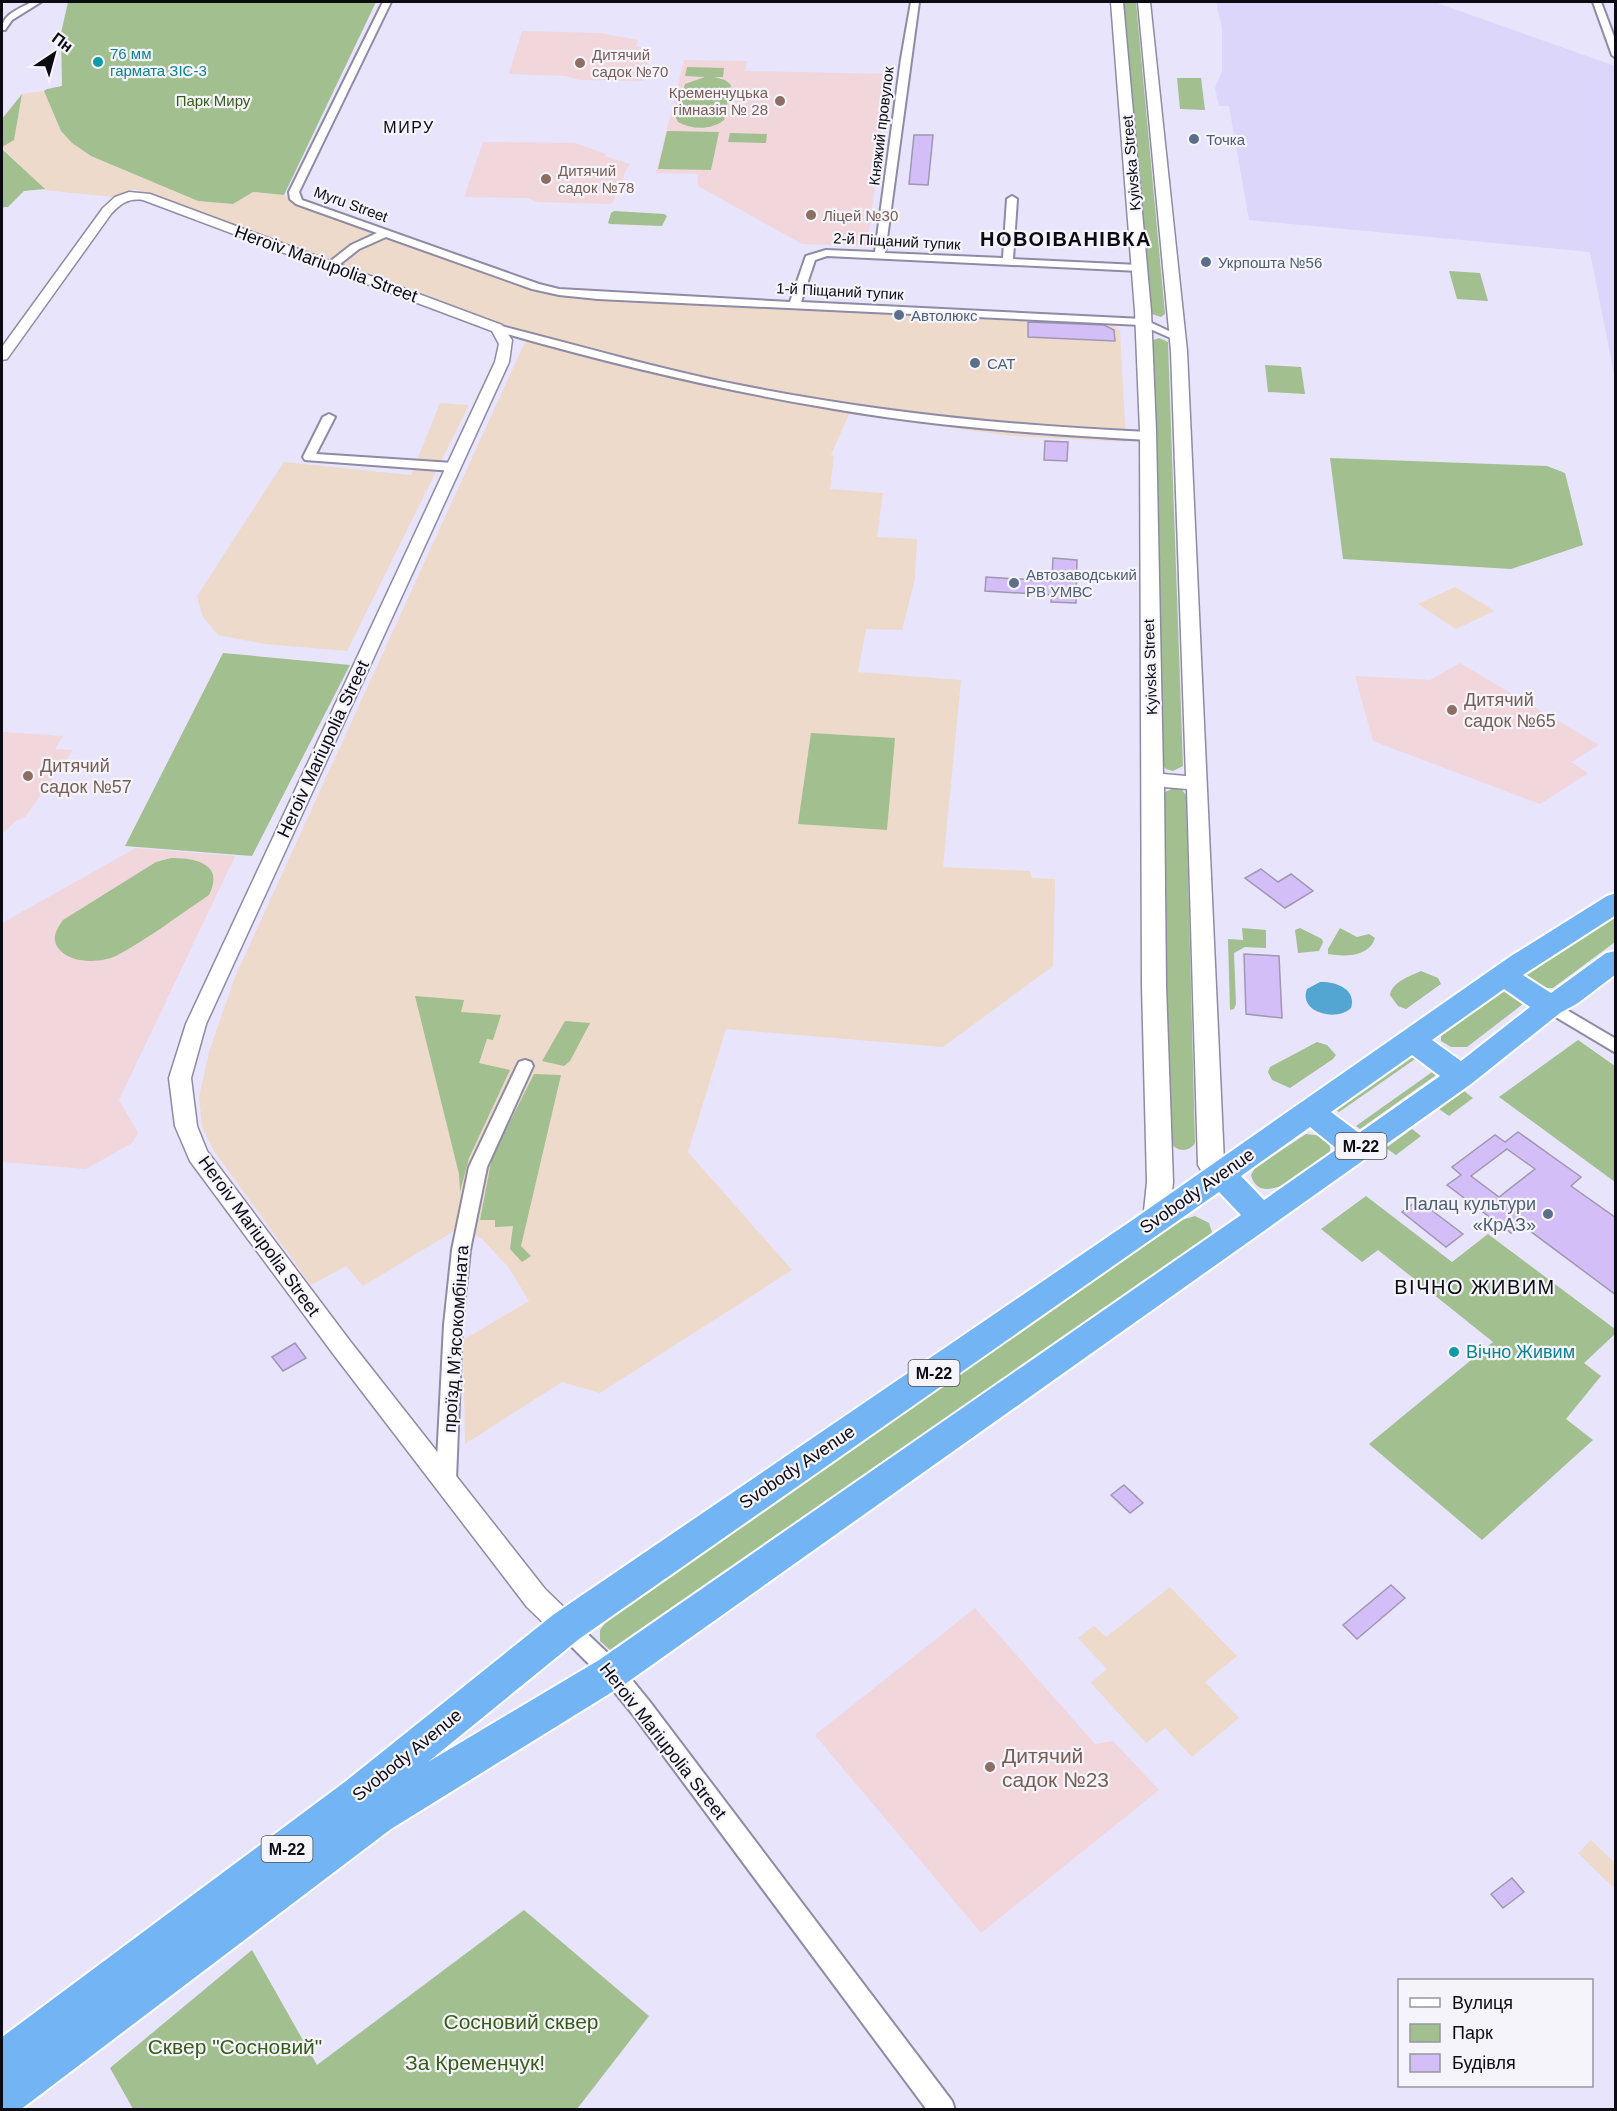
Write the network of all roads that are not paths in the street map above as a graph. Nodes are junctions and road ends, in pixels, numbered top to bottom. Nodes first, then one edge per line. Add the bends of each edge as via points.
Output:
1 (37, 2) edge
2 (387, 2) edge
3 (915, 2) edge
4 (1117, 2) edge
5 (1143, 2) edge
6 (1597, 2) edge
7 (5, 18) edge
8 (2, 28) edge
9 (1616, 55) edge
10 (1012, 199) dead end
11 (386, 233) junction
12 (880, 254) junction
13 (1008, 262) junction
14 (332, 266) junction
15 (1139, 268) junction
16 (536, 286) joint
17 (795, 304) junction
18 (497, 328) junction
19 (1143, 329) junction
20 (1176, 330) junction
21 (2, 357) edge
22 (329, 417) dead end
23 (1148, 436) junction
24 (453, 467) junction
25 (1153, 780) junction
26 (1196, 783) junction
27 (1616, 902) edge
28 (1616, 960) edge
29 (1504, 976) junction
30 (1550, 1006) junction
31 (1413, 1041) junction
32 (1616, 1047) edge
33 (525, 1066) dead end
34 (1461, 1076) junction
35 (1310, 1111) junction
36 (1358, 1149) junction
37 (1220, 1174) junction
38 (1262, 1217) junction
39 (1151, 1223) junction
40 (446, 1480) junction
41 (566, 1627) junction
42 (612, 1672) junction
43 (2, 2063) edge
44 (2, 2097) edge
45 (944, 2109) edge

1 - 7 street
2 - 11 street, Myru Street via 294,192 299,202
3 - 12 street, Княжий провулок
4 - 15 main road, Kyivska Street
5 - 20 main road, Kyivska Street
6 - 9 street
7 - 8 street
10 - 13 street
11 - 14 street via 355,248
11 - 16 street, Myru Street
12 - 13 street, 2-й Піщаний тупик
12 - 17 street, 2-й Піщаний тупик via 826,253 810,258
13 - 15 street, 2-й Піщаний тупик
14 - 18 street, Heroiv Mariupolia Street
14 - 21 street, Heroiv Mariupolia Street via 146,197 127,196 107,211
15 - 19 main road, Kyivska Street
16 - 17 street, 1-й Піщаний тупик via 598,296
17 - 19 street, 1-й Піщаний тупик
18 - 23 street via 796,401 1003,429
18 - 24 street, Heroiv Mariupolia Street via 507,339 507,348
19 - 20 main road
19 - 23 main road, Kyivska Street
20 - 26 main road, Kyivska Street
22 - 24 street via 309,457
23 - 25 main road, Kyivska Street
24 - 40 street, Heroiv Mariupolia Street via 196,1024 180,1078 186,1126 198,1155
25 - 26 main road
25 - 39 main road, Kyivska Street via 1160,1182 1157,1211
26 - 37 main road, Kyivska Street via 1211,1165
27 - 29 highway, Svobody Avenue / М-22
28 - 30 highway, Svobody Avenue / М-22
29 - 30 highway
29 - 31 highway, Svobody Avenue / М-22
30 - 32 street
30 - 34 highway, Svobody Avenue / М-22
31 - 34 highway
31 - 35 highway, Svobody Avenue / М-22
33 - 40 street, проїзд Мʼясокомбіната via 478,1167 461,1250 453,1325
34 - 36 highway, Svobody Avenue / М-22
35 - 36 highway
35 - 37 highway, Svobody Avenue / М-22
36 - 38 highway, Svobody Avenue / М-22
37 - 38 highway
37 - 39 highway, Svobody Avenue / М-22
38 - 42 highway, Svobody Avenue / М-22
39 - 41 highway, Svobody Avenue / М-22
40 - 41 street, Heroiv Mariupolia Street via 536,1598
41 - 42 street, Heroiv Mariupolia Street
41 - 43 highway, Svobody Avenue / М-22 via 360,1794
42 - 44 highway, Svobody Avenue / М-22 via 377,1815
42 - 45 street, Heroiv Mariupolia Street

